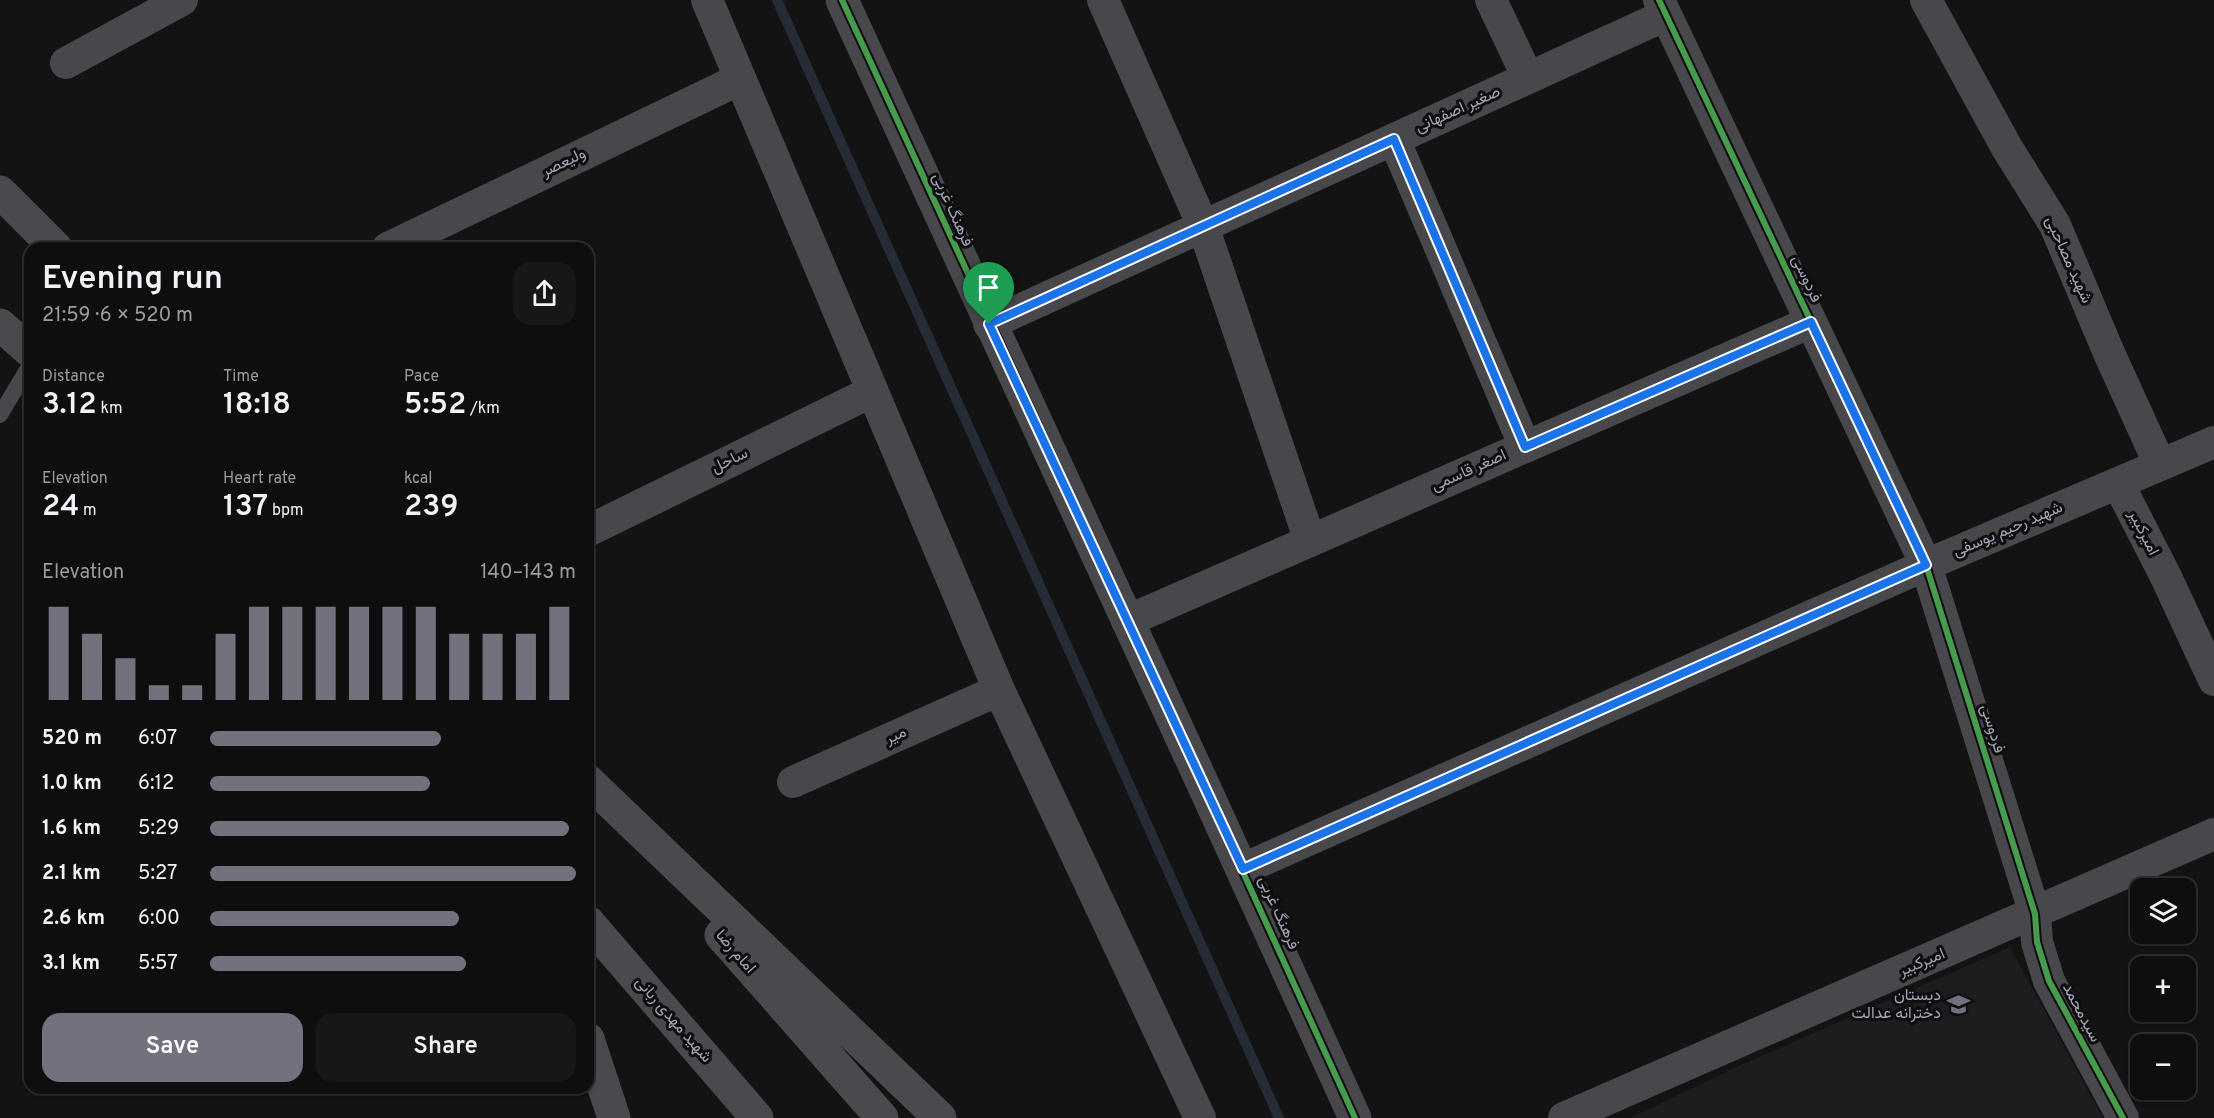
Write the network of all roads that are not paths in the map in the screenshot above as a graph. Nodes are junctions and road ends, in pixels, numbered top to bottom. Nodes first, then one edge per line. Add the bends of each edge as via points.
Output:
1 (182, 0) edge
2 (707, 0) edge
3 (842, 0) edge
4 (1103, 0) edge
5 (1491, 0) edge
6 (1926, 0) edge
7 (1663, 7) edge
8 (66, 63) dead end
9 (1528, 78) junction
10 (740, 79) junction
11 (1394, 139) junction
12 (0, 192) edge
13 (1203, 226) junction
14 (50, 242) edge
15 (400, 242) edge
16 (1811, 322) junction
17 (989, 324) junction
18 (0, 325) edge
19 (24, 346) edge
20 (24, 375) edge
21 (871, 392) junction
22 (0, 415) edge
23 (2214, 442) edge
24 (1525, 447) junction
25 (2160, 465) junction
26 (2118, 483) junction
27 (594, 528) edge
28 (1310, 541) junction
29 (1926, 565) junction
30 (1127, 621) junction
31 (2214, 680) edge
32 (999, 690) junction
33 (793, 782) dead end
34 (594, 789) edge
35 (594, 790) edge
36 (2214, 834) edge
37 (1243, 869) junction
38 (2035, 914) junction
39 (594, 929) edge
40 (594, 1057) edge
41 (614, 1118) edge
42 (757, 1118) edge
43 (882, 1118) edge
44 (940, 1118) edge
45 (1200, 1118) edge
46 (1355, 1118) edge
47 (1564, 1118) edge
48 (2123, 1118) edge

1 - 8 street
2 - 10 street
3 - 17 street, فرهنگ غربی
4 - 13 street
5 - 9 street
6 - 25 street, شهید مصاحبی via 2007,148 2055,225
7 - 9 street, صغیر اصفهانی
7 - 16 street, فردوسی
9 - 11 street, صغیر اصفهانی
10 - 15 street, ولیعصر
10 - 21 street
11 - 13 street, صغیر اصفهانی
11 - 24 street
12 - 14 highway
13 - 17 street, صغیر اصفهانی
13 - 28 street
16 - 24 street, اصغر قاسمی
16 - 29 street, فردوسی
17 - 30 street, فرهنگ غربی
18 - 19 highway
20 - 22 lane
21 - 27 street, ساحل
21 - 32 street
23 - 25 street, شهید رحیم یوسفی
24 - 28 street, اصغر قاسمی
25 - 26 street, شهید رحیم یوسفی
26 - 29 street, شهید رحیم یوسفی
26 - 31 street, امیرکبیر
28 - 30 street, اصغر قاسمی
29 - 37 street, شهید رحیم یوسفی
29 - 38 street, فردوسی
30 - 37 street, فرهنگ غربی
32 - 33 street, میر
32 - 45 street
34 - 44 highway
35 - 43 highway, امام رضا
36 - 38 street, امیرکبیر
37 - 46 street, فرهنگ غربی
38 - 47 street, امیرکبیر
38 - 48 street, سیدمحمد via 2037,942 2049,981
39 - 42 highway, شهید مهدی ربانی
40 - 41 highway

